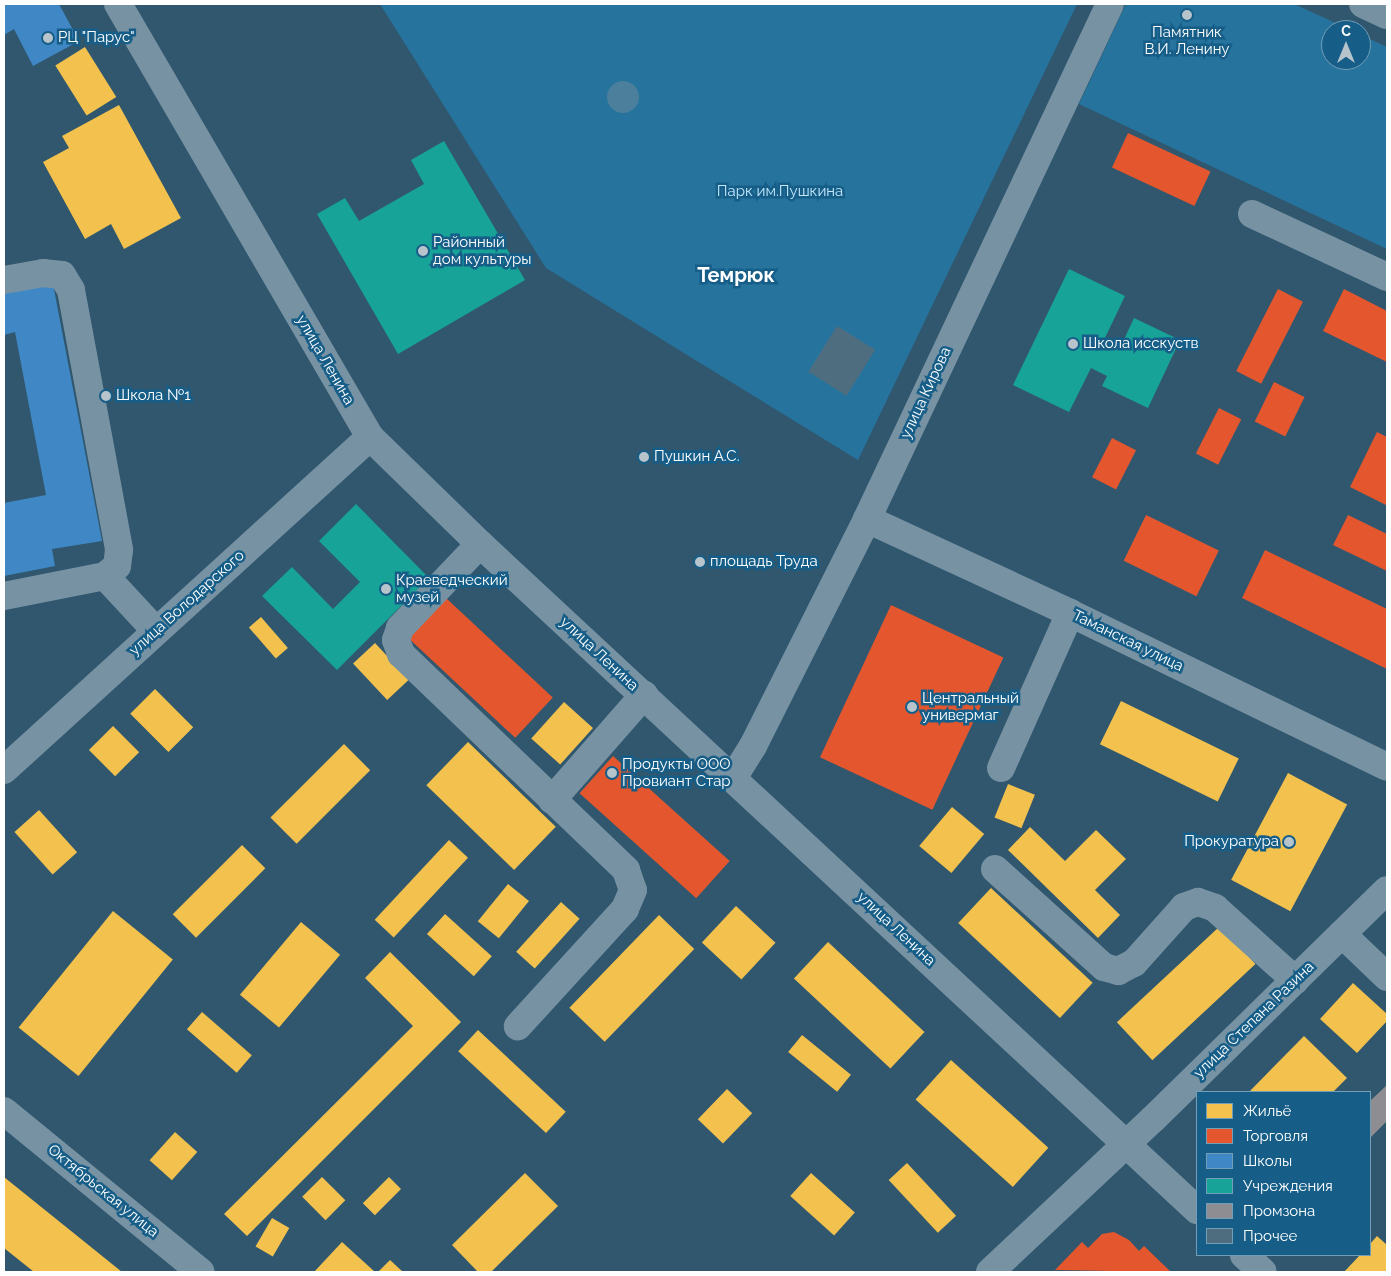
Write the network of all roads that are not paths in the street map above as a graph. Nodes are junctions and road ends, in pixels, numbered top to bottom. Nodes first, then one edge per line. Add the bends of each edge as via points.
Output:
1 (118, 4) edge
2 (1110, 4) edge
3 (1363, 4) edge
4 (1387, 16) edge
5 (1252, 214) dead end
6 (1387, 277) edge
7 (4, 280) edge
8 (370, 436) junction
9 (867, 519) junction
10 (480, 544) junction
11 (104, 576) junction
12 (4, 596) edge
13 (1070, 613) junction
14 (156, 631) junction
15 (644, 695) junction
16 (1387, 767) edge
17 (1001, 768) dead end
18 (4, 770) edge
19 (733, 778) junction
20 (552, 800) junction
21 (995, 869) dead end
22 (1387, 890) edge
23 (1342, 934) junction
24 (1387, 977) edge
25 (1295, 980) junction
26 (518, 1026) dead end
27 (4, 1111) edge
28 (1126, 1144) junction
29 (1196, 1209) edge
30 (1245, 1256) edge
31 (188, 1268) edge
32 (994, 1271) edge
33 (1263, 1272) edge

1 - 8 street, улица Ленина
2 - 9 street, улица Кирова
3 - 4 main road
5 - 6 street
7 - 11 street via 43,273 62,275 71,290 119,550 117,566
8 - 10 street, улица Ленина
8 - 14 street, улица Володарского
9 - 13 street, Таманская улица
9 - 19 street, улица Кирова via 753,746
10 - 15 street, улица Ленина
10 - 20 street via 400,628 396,640 401,654
11 - 12 street
11 - 14 street
13 - 16 street, Таманская улица
13 - 17 street
14 - 18 street, улица Володарского
15 - 19 street, улица Ленина
15 - 20 street
19 - 28 street, улица Ленина
20 - 26 street via 626,870 633,890 625,909
21 - 25 street via 1104,966 1118,970 1134,963 1184,907 1198,902 1214,908
22 - 23 street, улица Степана Разина
23 - 24 street
23 - 25 street, улица Степана Разина
25 - 28 street, улица Степана Разина
27 - 31 street, Октябрьская улица
28 - 29 street, улица Ленина
28 - 32 street, улица Степана Разина
30 - 33 street

